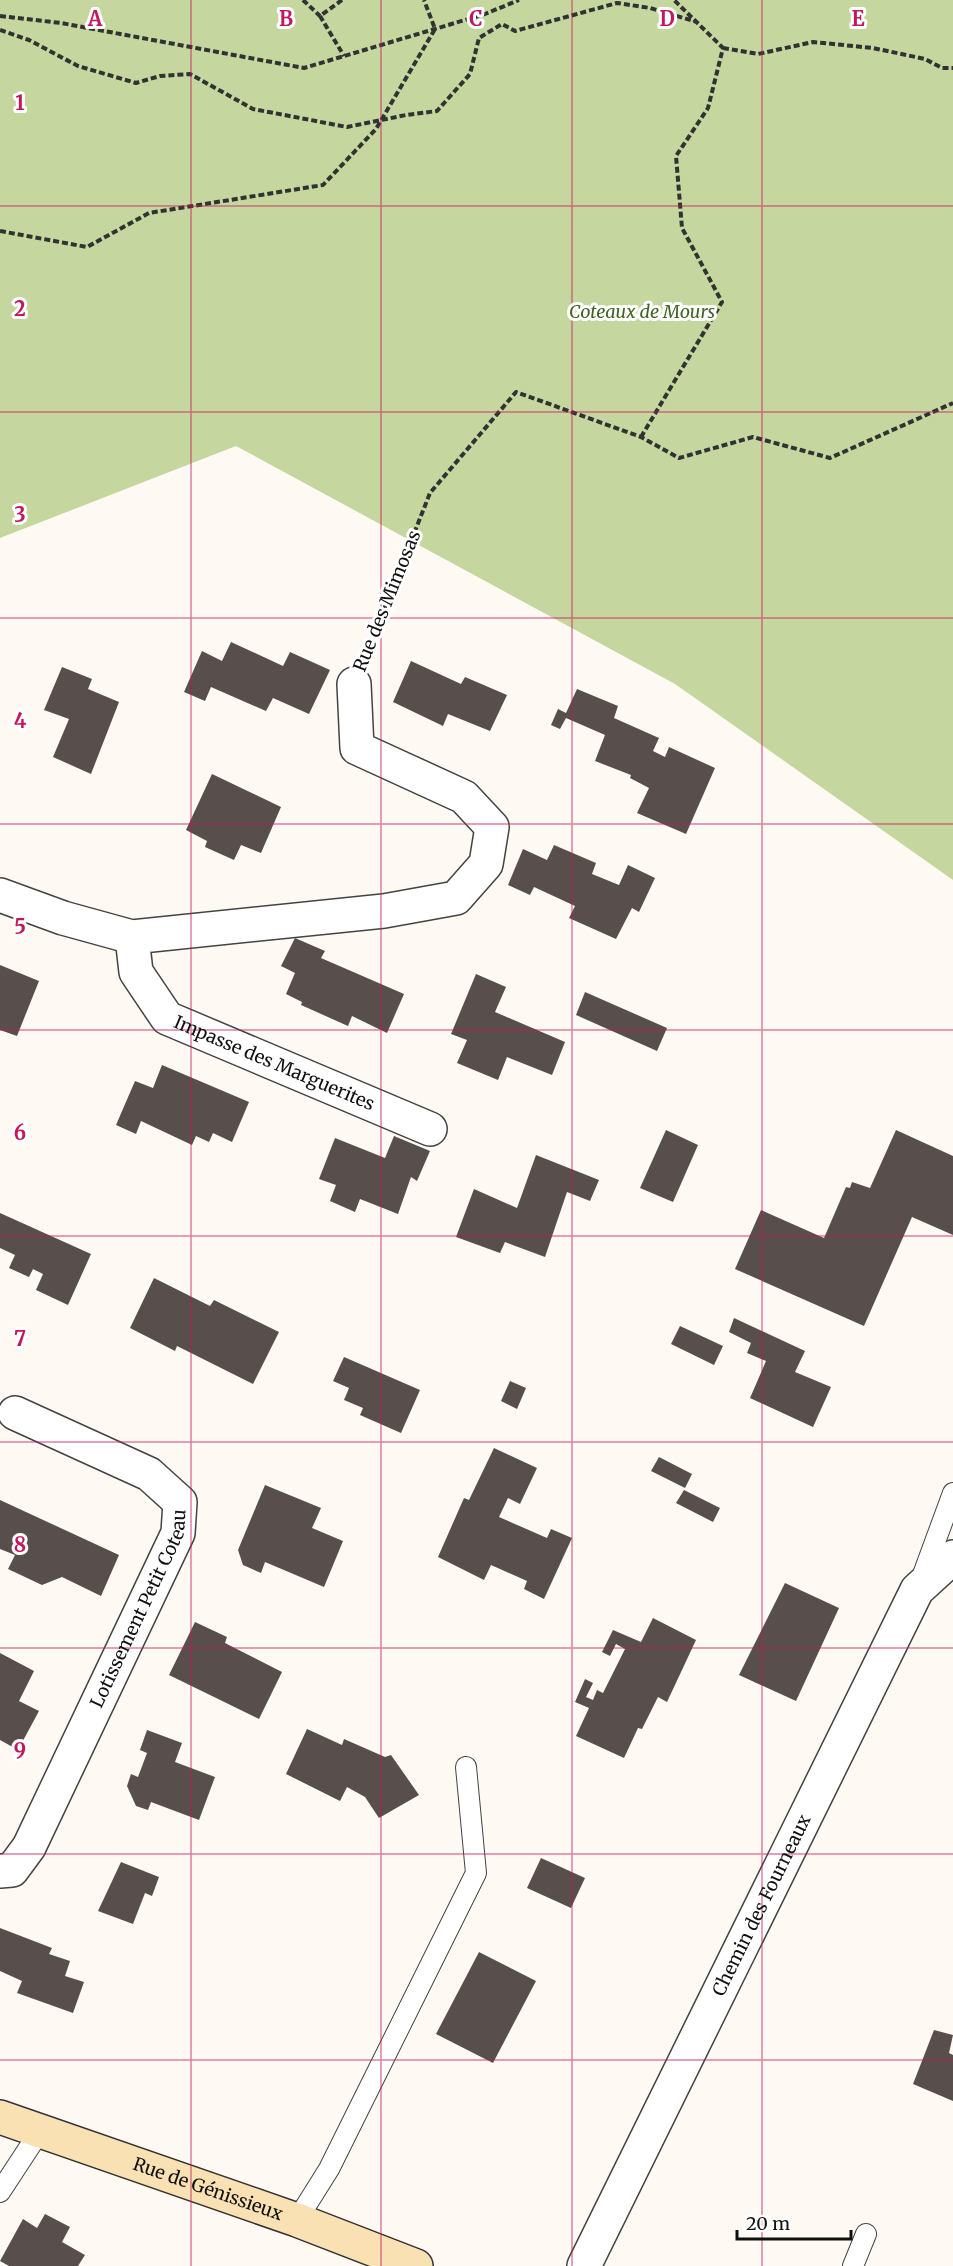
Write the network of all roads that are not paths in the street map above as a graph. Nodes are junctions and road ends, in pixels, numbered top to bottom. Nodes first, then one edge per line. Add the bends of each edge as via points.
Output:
1 (354, 684) road end
2 (0, 895) edge
3 (132, 937) junction
4 (430, 1129) dead end
5 (15, 1413) dead end
6 (953, 1493) edge
7 (953, 1557) edge
8 (917, 1590) junction
9 (466, 1767) dead end
10 (0, 1871) edge
11 (0, 2117) edge
12 (40, 2131) junction
13 (0, 2192) edge
14 (297, 2220) junction
15 (866, 2234) dead end
16 (416, 2266) edge
17 (585, 2266) edge
18 (854, 2266) edge

1 - 3 street, Rue des Mimosas via 357,748 464,797 492,827 486,864 456,898 384,911
2 - 3 street, Rue des Mimosas
3 - 4 street, Impasse des Marguerites via 136,972 167,1018
5 - 10 street, Lotissement Petit Coteau via 149,1474 180,1502 178,1533 29,1847 12,1870
6 - 8 lane
7 - 8 street, Chemin des Fourneaux
8 - 17 street, Chemin des Fourneaux
9 - 14 lane via 476,1873 329,2169
11 - 12 street, Rue de Génissieux
12 - 13 lane
12 - 14 street, Rue de Génissieux
14 - 16 street, Rue de Génissieux
15 - 18 lane

